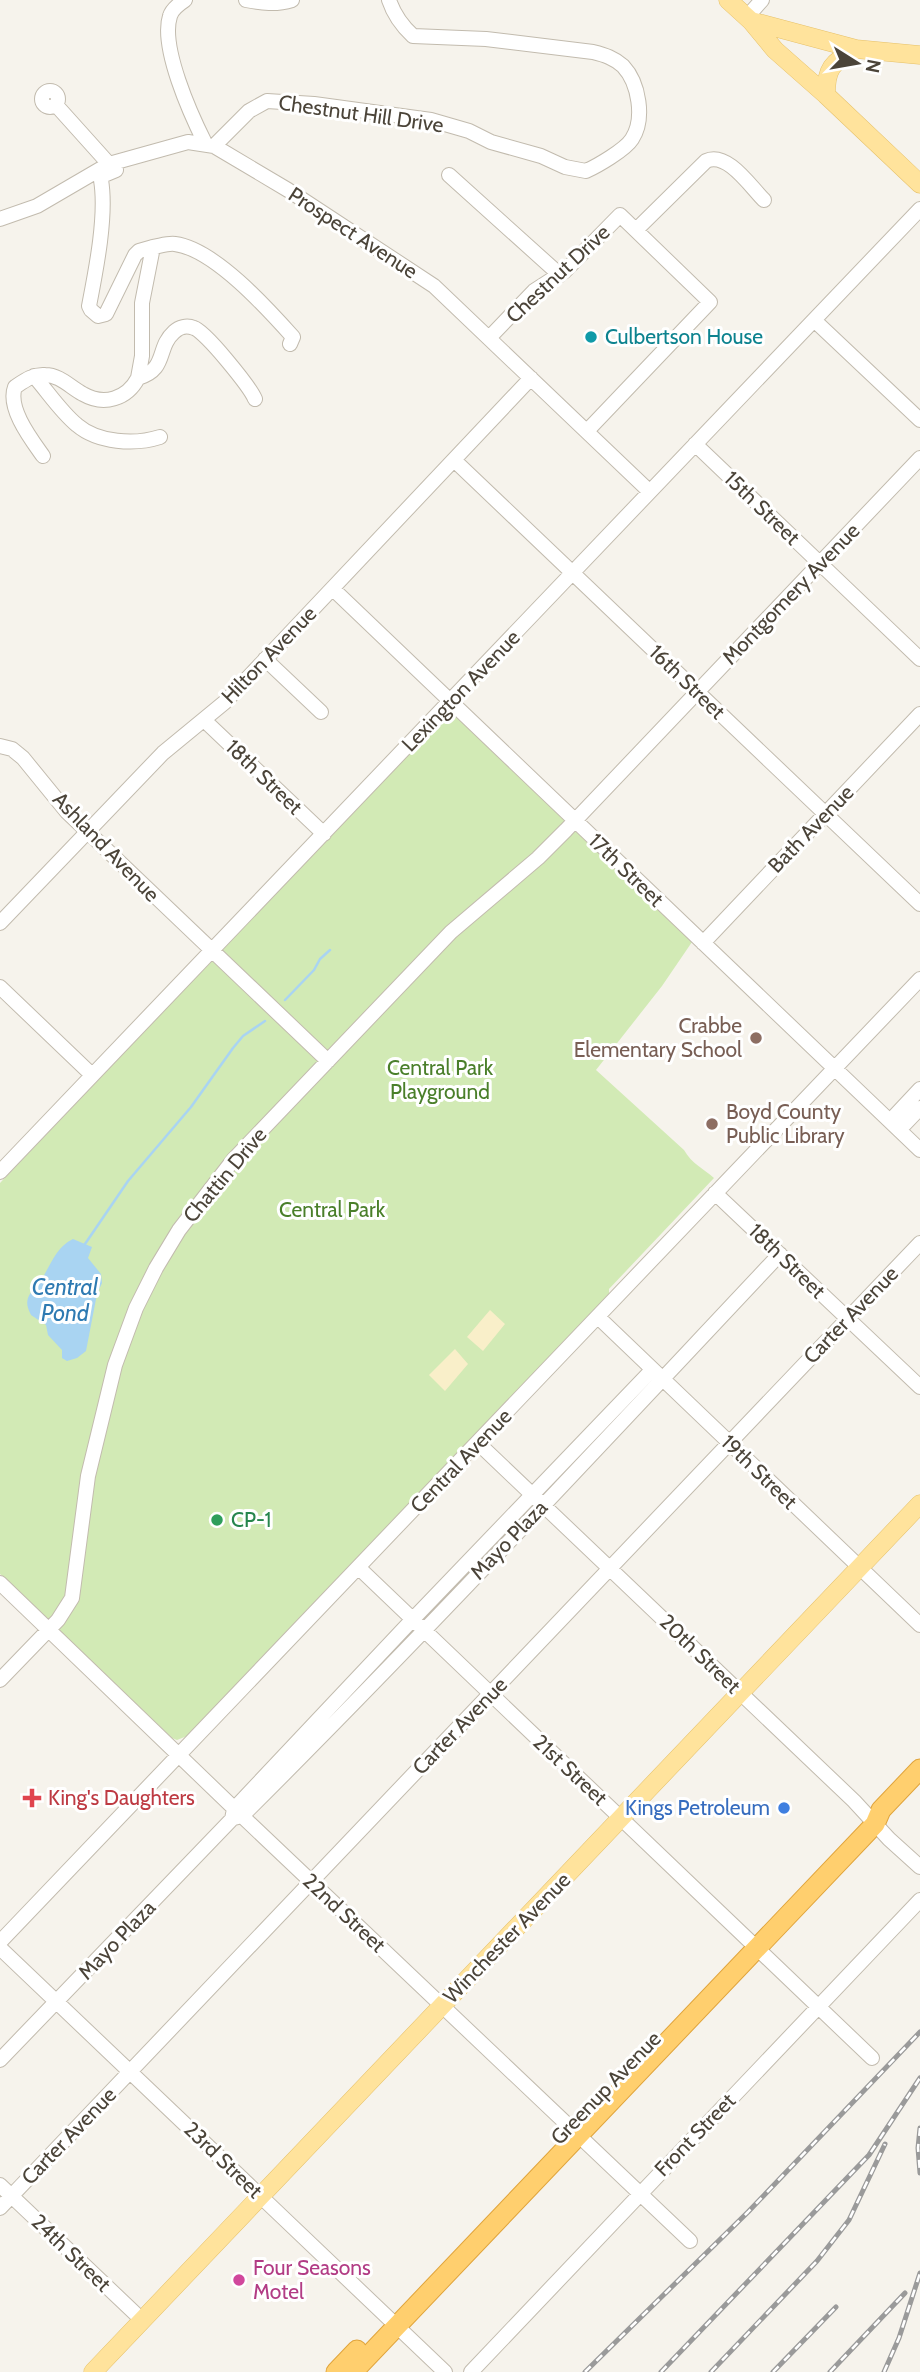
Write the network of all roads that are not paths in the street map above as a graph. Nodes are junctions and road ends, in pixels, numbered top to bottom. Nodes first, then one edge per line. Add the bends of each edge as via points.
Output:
1 (184, 0) edge
2 (246, 0) edge
3 (292, 0) edge
4 (389, 0) edge
5 (728, 0) edge
6 (762, 0) edge
7 (749, 19) junction
8 (856, 49) junction
9 (920, 55) edge
10 (826, 95) junction
11 (56, 105) dead end
12 (210, 145) junction
13 (154, 150) junction
14 (108, 164) junction
15 (449, 175) dead end
16 (920, 184) edge
17 (764, 200) dead end
18 (920, 209) edge
19 (0, 219) edge
20 (636, 230) junction
21 (153, 247) junction
22 (560, 275) junction
23 (814, 320) junction
24 (489, 338) junction
25 (290, 344) dead end
26 (34, 376) junction
27 (138, 378) junction
28 (531, 378) junction
29 (255, 399) dead end
30 (920, 420) edge
31 (587, 431) junction
32 (160, 437) dead end
33 (695, 444) junction
34 (43, 456) dead end
35 (920, 458) edge
36 (454, 460) junction
37 (649, 491) junction
38 (820, 564) junction
39 (573, 572) junction
40 (333, 589) junction
41 (265, 659) junction
42 (920, 659) edge
43 (697, 691) junction
44 (450, 702) junction
45 (321, 712) dead end
46 (920, 714) edge
47 (204, 720) junction
48 (0, 746) edge
49 (825, 814) junction
50 (575, 820) junction
51 (87, 831) junction
52 (324, 834) junction
53 (920, 904) edge
54 (0, 923) edge
55 (702, 943) junction
56 (212, 951) junction
57 (920, 979) edge
58 (0, 987) edge
59 (328, 1061) junction
60 (835, 1068) junction
61 (92, 1075) junction
62 (920, 1089) edge
63 (920, 1108) edge
64 (895, 1125) junction
65 (920, 1150) edge
66 (0, 1172) edge
67 (715, 1193) junction
68 (920, 1243) edge
69 (779, 1254) junction
70 (598, 1317) junction
71 (848, 1318) junction
72 (657, 1374) junction
73 (920, 1387) edge
74 (478, 1443) junction
75 (729, 1444) junction
76 (538, 1500) junction
77 (920, 1504) edge
78 (359, 1568) junction
79 (860, 1568) junction
80 (612, 1569) junction
81 (0, 1583) edge
82 (413, 1619) junction
83 (920, 1625) edge
84 (48, 1629) junction
85 (424, 1630) junction
86 (0, 1680) edge
87 (741, 1693) junction
88 (491, 1695) junction
89 (179, 1755) junction
90 (920, 1769) edge
91 (236, 1815) junction
92 (874, 1817) junction
93 (621, 1819) junction
94 (920, 1867) edge
95 (310, 1881) junction
96 (920, 1900) edge
97 (0, 1942) edge
98 (752, 1944) junction
99 (0, 1948) edge
100 (58, 2003) junction
101 (442, 2006) junction
102 (817, 2007) junction
103 (872, 2058) dead end
104 (0, 2060) edge
105 (130, 2071) junction
106 (574, 2131) junction
107 (0, 2185) edge
108 (639, 2194) junction
109 (11, 2196) junction
110 (261, 2196) junction
111 (0, 2208) edge
112 (690, 2241) dead end
113 (142, 2320) junction
114 (393, 2322) junction
115 (93, 2372) edge
116 (336, 2372) edge
117 (353, 2372) edge
118 (445, 2372) edge
119 (471, 2372) edge

1 - 12 street via 170,16 170,49 184,99
2 - 3 street via 267,4
4 - 12 street, Chestnut Hill Drive via 394,14 413,36 486,39 610,57 629,74 637,94 633,138 586,171 431,120 267,101
5 - 7 main road
6 - 7 street
7 - 8 main road
7 - 10 main road via 775,50
8 - 9 main road
8 - 10 main road via 830,68
10 - 16 main road
11 - 14 street
12 - 13 street via 188,142
12 - 24 street, Prospect Avenue via 434,286
13 - 14 street
13 - 21 street via 101,180 91,310 98,316 106,314 135,255
14 - 19 street via 44,202
15 - 22 street
17 - 20 street via 727,163 711,159
18 - 23 street, Lexington Avenue
20 - 22 street, Chestnut Drive via 620,215
20 - 31 street, Chestnut Drive via 710,302
21 - 25 street via 176,244 206,257 275,318 293,337
21 - 27 street via 142,303
22 - 24 street, Chestnut Drive via 534,291
23 - 30 street
23 - 33 street, Lexington Avenue
24 - 28 street, Prospect Avenue
26 - 27 street via 54,376 82,394 109,400 124,395
26 - 32 street via 88,433 120,441
26 - 34 street via 15,387 13,396 19,417
27 - 29 street via 157,368 171,335 179,328 193,327
28 - 31 street, Prospect Avenue
28 - 36 street, Hilton Avenue
31 - 37 street, Prospect Avenue
33 - 37 street, Lexington Avenue
33 - 38 street, 15th Street
35 - 38 street, Montgomery Avenue
36 - 39 street, 16th Street
36 - 40 street, Hilton Avenue
37 - 39 street, Lexington Avenue
38 - 42 street, 15th Street
38 - 43 street, Montgomery Avenue
39 - 43 street, 16th Street
39 - 44 street, Lexington Avenue
40 - 41 street, Hilton Avenue
40 - 44 street, 17th Street
41 - 45 street
41 - 47 street, Hilton Avenue
43 - 49 street, 16th Street
43 - 50 street, Montgomery Avenue
44 - 50 street, 17th Street
44 - 52 street, Lexington Avenue
46 - 49 street, Bath Avenue
47 - 51 street, Hilton Avenue via 163,753
47 - 52 street, 18th Street
48 - 51 street, Ashland Avenue via 23,758
49 - 53 street, 16th Street
49 - 55 street, Bath Avenue
50 - 55 street, 17th Street
50 - 59 street, Chattin Drive via 452,932
51 - 54 street, Hilton Avenue
51 - 56 street, Ashland Avenue
52 - 56 street, Lexington Avenue
55 - 60 street, 17th Street
56 - 59 street, Ashland Avenue
56 - 61 street, Lexington Avenue
57 - 60 street, Central Avenue
58 - 61 street
59 - 84 street, Chattin Drive via 213,1183 179,1230 146,1289 121,1347 106,1399 82,1510 72,1598
60 - 64 street, 17th Street
60 - 67 street, Central Avenue
61 - 66 street, Lexington Avenue
62 - 64 street
63 - 64 street
64 - 65 street, 17th Street
67 - 69 street, 18th Street
67 - 70 street, Central Avenue
68 - 71 street, Carter Avenue
69 - 71 street, 18th Street
69 - 72 street, Mayo Plaza
70 - 72 street, 19th Street
70 - 74 street, Central Avenue
71 - 73 street, 18th Street
71 - 75 street, Carter Avenue
72 - 75 street, 19th Street
72 - 76 street, Mayo Plaza
74 - 76 street, 20th Street
74 - 78 street, Central Avenue
75 - 79 street, 19th Street
75 - 80 street, Carter Avenue
76 - 80 street, 20th Street
76 - 82 street, Mayo Plaza
76 - 85 street, Mayo Plaza
77 - 79 main road, Winchester Avenue
78 - 82 street, 21st Street
78 - 89 street, Central Avenue
79 - 83 street, 19th Street
79 - 87 main road, Winchester Avenue
80 - 87 street, 20th Street
80 - 88 street, Carter Avenue
81 - 84 street, 22nd Street
82 - 85 street, 21st Street
82 - 91 street, Mayo Plaza
84 - 86 street
84 - 89 street, 22nd Street
85 - 88 street, 21st Street
85 - 91 street, Mayo Plaza
87 - 92 street, 20th Street
87 - 93 main road, Winchester Avenue
88 - 93 street, 21st Street
88 - 95 street, Carter Avenue
89 - 91 street, 22nd Street
89 - 97 street, Central Avenue
90 - 92 highway, Greenup Avenue
91 - 95 street, 22nd Street
91 - 100 street, Mayo Plaza
92 - 94 street, 20th Street
92 - 98 highway, Greenup Avenue
93 - 98 street, 21st Street
93 - 101 main road, Winchester Avenue
95 - 101 street, 22nd Street
95 - 105 street, Carter Avenue
96 - 102 street, Front Street
98 - 102 street, 21st Street
98 - 106 highway, Greenup Avenue
99 - 100 street, 23rd Street
100 - 104 street, Mayo Plaza
100 - 105 street, 23rd Street
101 - 106 street, 22nd Street
101 - 110 main road, Winchester Avenue
102 - 103 street, 21st Street
102 - 108 street, Front Street
105 - 109 street, Carter Avenue
105 - 110 street, 23rd Street
106 - 108 street, 22nd Street
106 - 114 highway, Greenup Avenue
107 - 109 street, 24th Street
108 - 112 street, 22nd Street
108 - 119 street, Front Street
109 - 111 street, Carter Avenue
109 - 113 street, 24th Street
110 - 113 main road, Winchester Avenue
110 - 114 street, 23rd Street
113 - 115 main road, Winchester Avenue
114 - 116 highway, Greenup Avenue
114 - 117 highway, Greenup Avenue
114 - 118 street, 23rd Street

